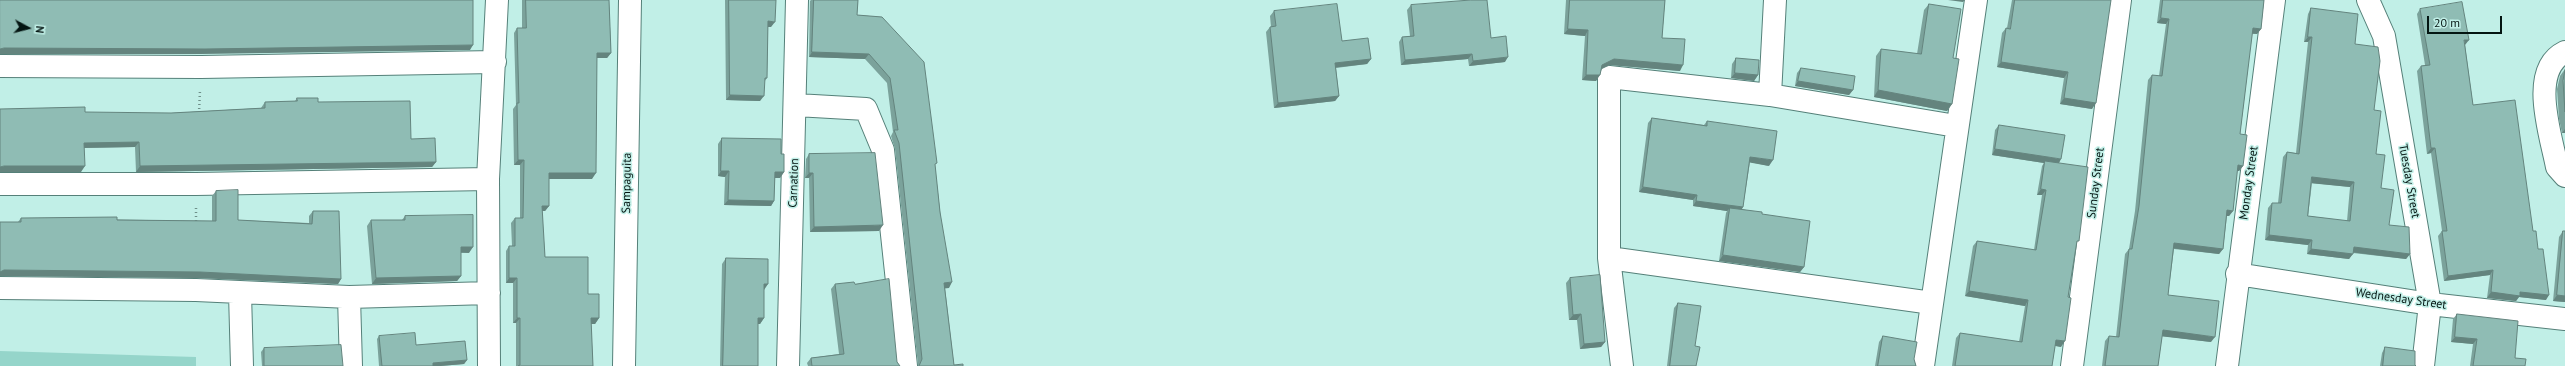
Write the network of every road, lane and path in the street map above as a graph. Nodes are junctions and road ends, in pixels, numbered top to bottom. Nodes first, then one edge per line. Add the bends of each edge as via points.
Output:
1 (497, 0) edge
2 (630, 0) edge
3 (797, 0) edge
4 (1776, 0) edge
5 (1976, 0) edge
6 (2120, 0) edge
7 (2274, 0) edge
8 (2368, 0) edge
9 (2565, 52) edge
10 (495, 62) junction
11 (0, 66) edge
12 (201, 67) junction
13 (1770, 95) junction
14 (796, 105) junction
15 (199, 114) edge
16 (1956, 126) junction
17 (2565, 176) edge
18 (488, 180) junction
19 (0, 184) edge
20 (196, 184) junction
21 (196, 230) edge
22 (1609, 258) junction
23 (2237, 274) junction
24 (0, 288) edge
25 (240, 293) junction
26 (489, 293) junction
27 (349, 297) junction
28 (1932, 303) junction
29 (2430, 304) junction
30 (2565, 319) edge
31 (242, 366) edge
32 (351, 366) edge
33 (489, 366) edge
34 (624, 366) edge
35 (788, 366) edge
36 (906, 366) edge
37 (1622, 366) edge
38 (1923, 366) edge
39 (2072, 366) edge
40 (2227, 366) edge
41 (2423, 366) edge

1 - 10 street
2 - 34 street, Sampaguita
3 - 14 street, Carnation
4 - 13 street
5 - 16 street
6 - 39 street, Sunday Street
7 - 23 street, Monday Street
8 - 29 street, Tuesday Street via 2384,36
9 - 17 street via 2548,67 2543,87 2557,167
10 - 12 street
10 - 18 street
11 - 12 street
12 - 15 path
13 - 16 street
13 - 22 street via 1609,77
14 - 35 street, Carnation
14 - 36 street via 866,109 883,150
16 - 28 street
18 - 20 street
18 - 26 street
19 - 20 street
20 - 21 path
22 - 28 street
22 - 37 street
23 - 29 street, Wednesday Street
23 - 40 street, Monday Street
24 - 25 street
25 - 27 street
25 - 31 street
26 - 27 street
26 - 33 street
27 - 32 street
28 - 38 street
29 - 30 street, Wednesday Street
29 - 41 street, Tuesday Street

